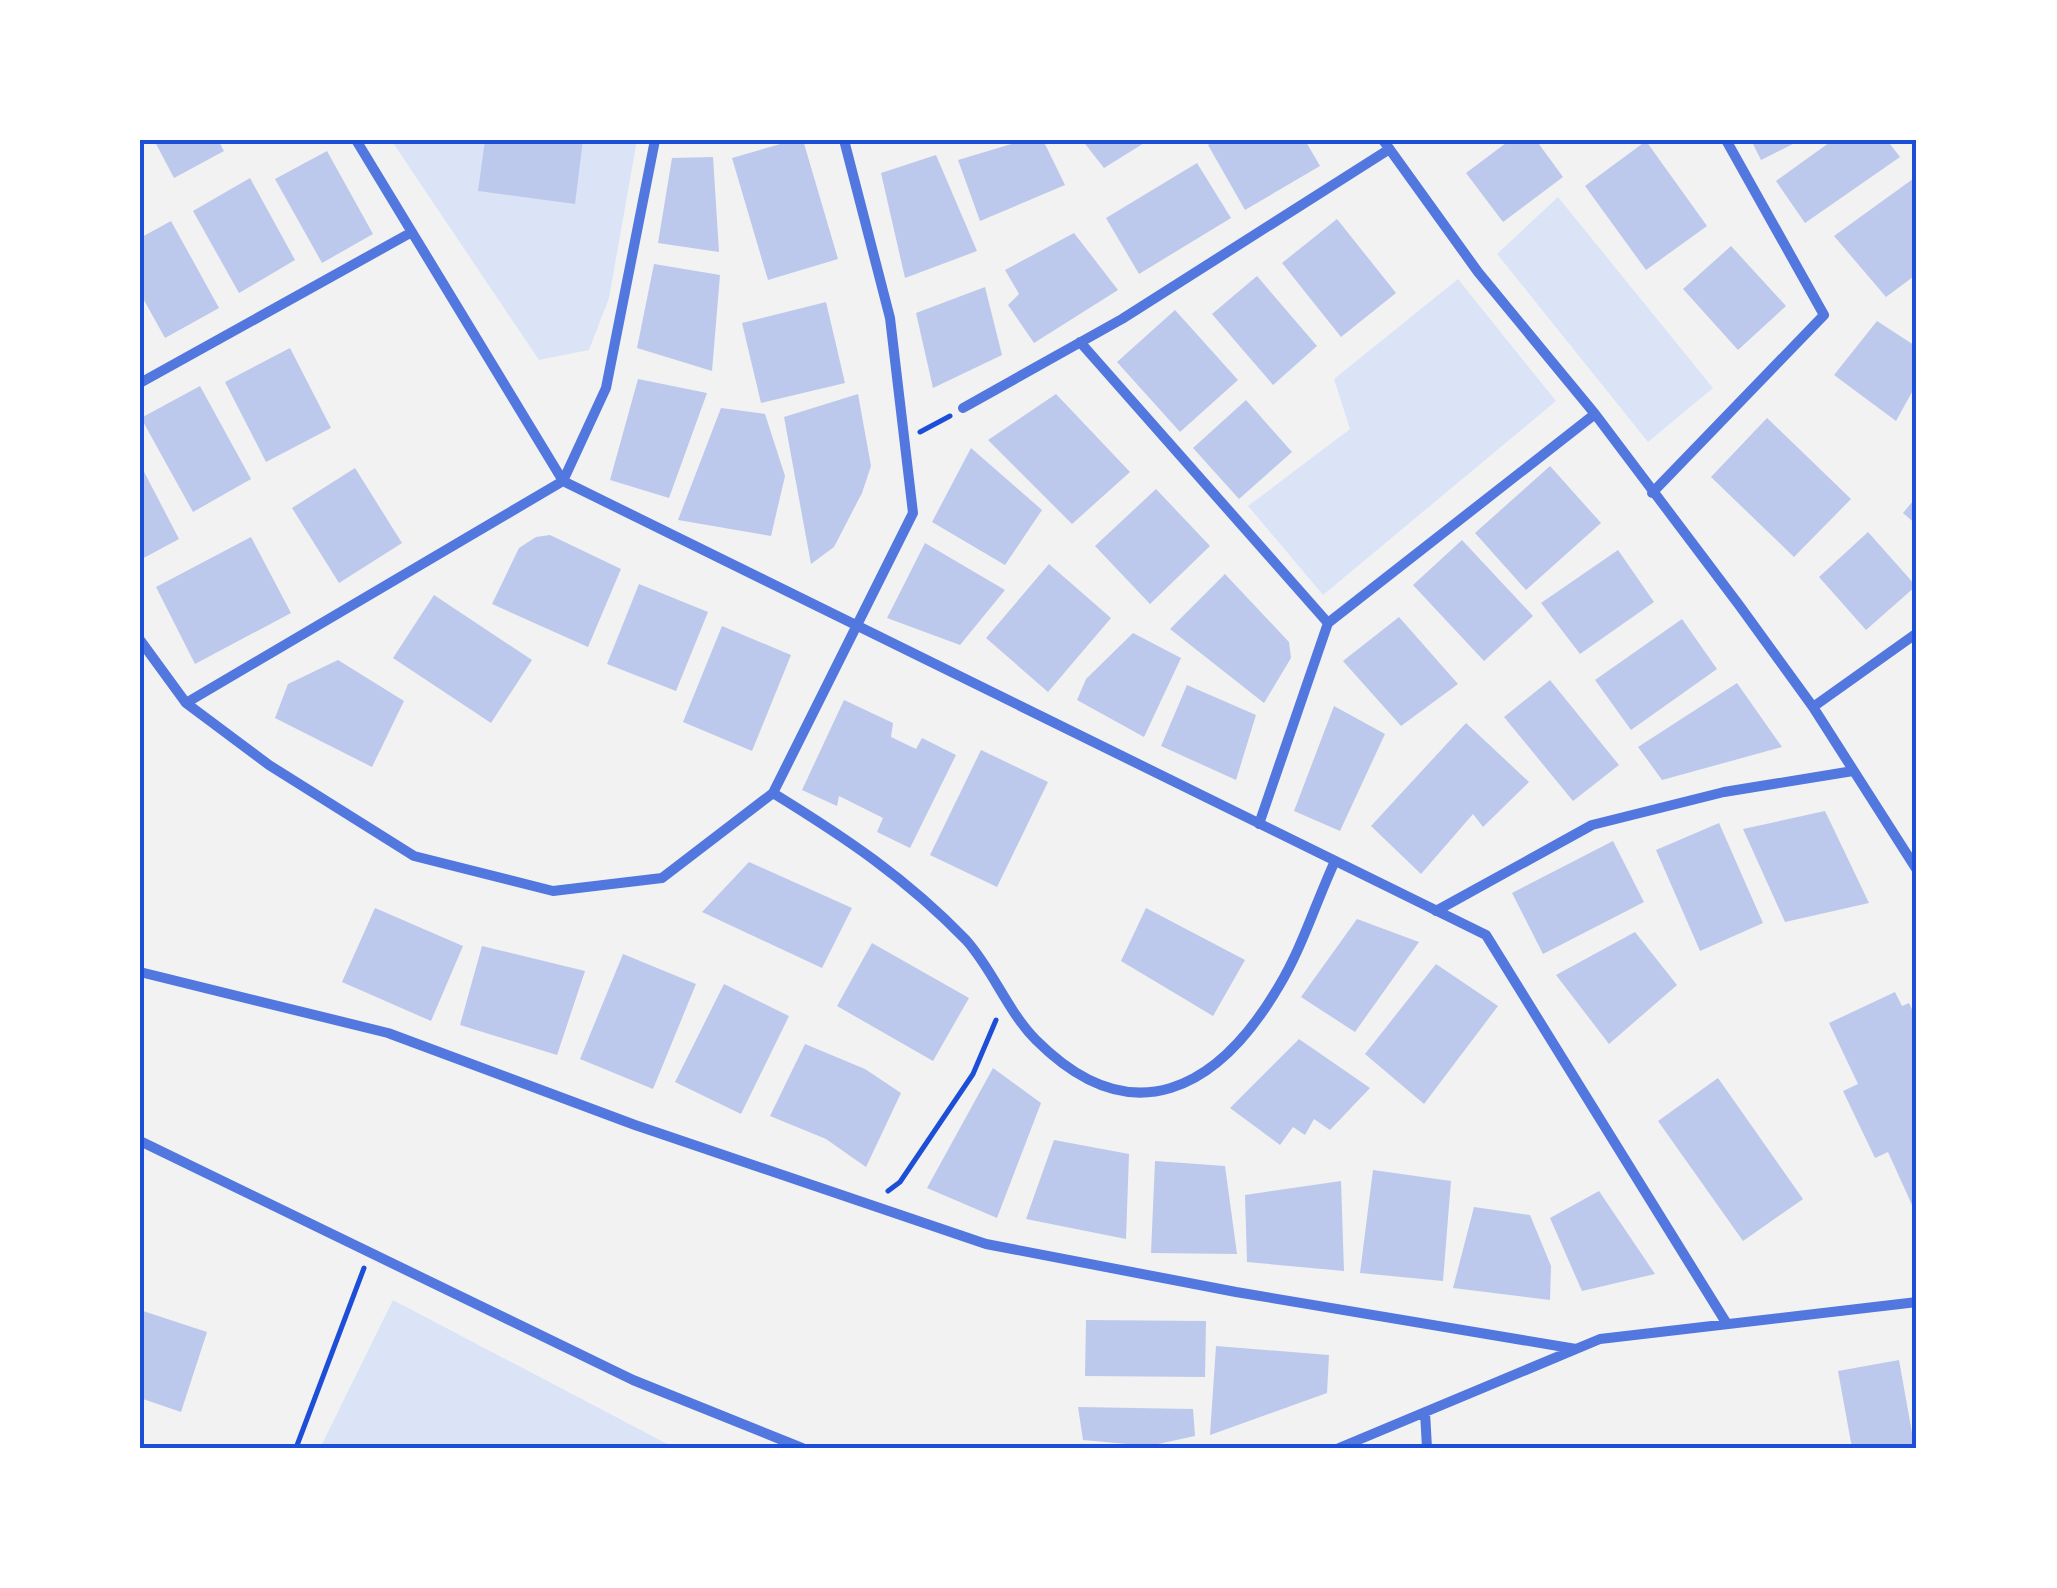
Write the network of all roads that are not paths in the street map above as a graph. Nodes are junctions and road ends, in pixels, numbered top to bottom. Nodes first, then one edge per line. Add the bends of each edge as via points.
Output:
1 (356, 140) edge
2 (655, 140) edge
3 (844, 140) edge
4 (1726, 140) edge
5 (1385, 145) edge
6 (412, 232) junction
7 (1080, 342) junction
8 (140, 383) edge
9 (963, 408) road end
10 (1596, 414) junction
11 (563, 482) junction
12 (1652, 493) junction
13 (1328, 623) junction
14 (858, 626) junction
15 (1917, 634) edge
16 (140, 640) edge
17 (186, 703) junction
18 (1814, 707) junction
19 (1853, 771) junction
20 (774, 793) junction
21 (1258, 824) junction
22 (1334, 861) junction
23 (1917, 870) edge
24 (1436, 911) junction
25 (140, 972) edge
26 (140, 1141) edge
27 (1917, 1302) edge
28 (1727, 1324) junction
29 (1576, 1349) junction
30 (1425, 1412) junction
31 (802, 1448) edge
32 (1339, 1448) edge
33 (1428, 1448) edge

1 - 6 street
2 - 11 street via 606,388
3 - 14 street via 890,318 913,513
4 - 12 street via 1824,314
5 - 7 street
5 - 10 street via 1478,272
6 - 8 street
6 - 11 street
7 - 9 street
7 - 13 street
10 - 12 street
10 - 13 street
11 - 14 street
11 - 17 street
12 - 18 street
13 - 21 street
14 - 20 street
14 - 21 street
15 - 18 street
16 - 17 street
17 - 20 street via 269,765 414,856 553,891 662,878
18 - 19 street
19 - 23 street
19 - 24 street via 1724,792 1592,825
20 - 22 street via 880,860 968,943 1034,1038 1082,1079 1148,1095 1193,1082 1230,1048 1279,986
21 - 22 street
22 - 24 street
24 - 28 street via 1486,935
25 - 29 street via 388,1034 986,1244
26 - 31 street via 633,1380
27 - 28 street
28 - 29 street via 1600,1338
29 - 30 street
30 - 32 street
30 - 33 street

